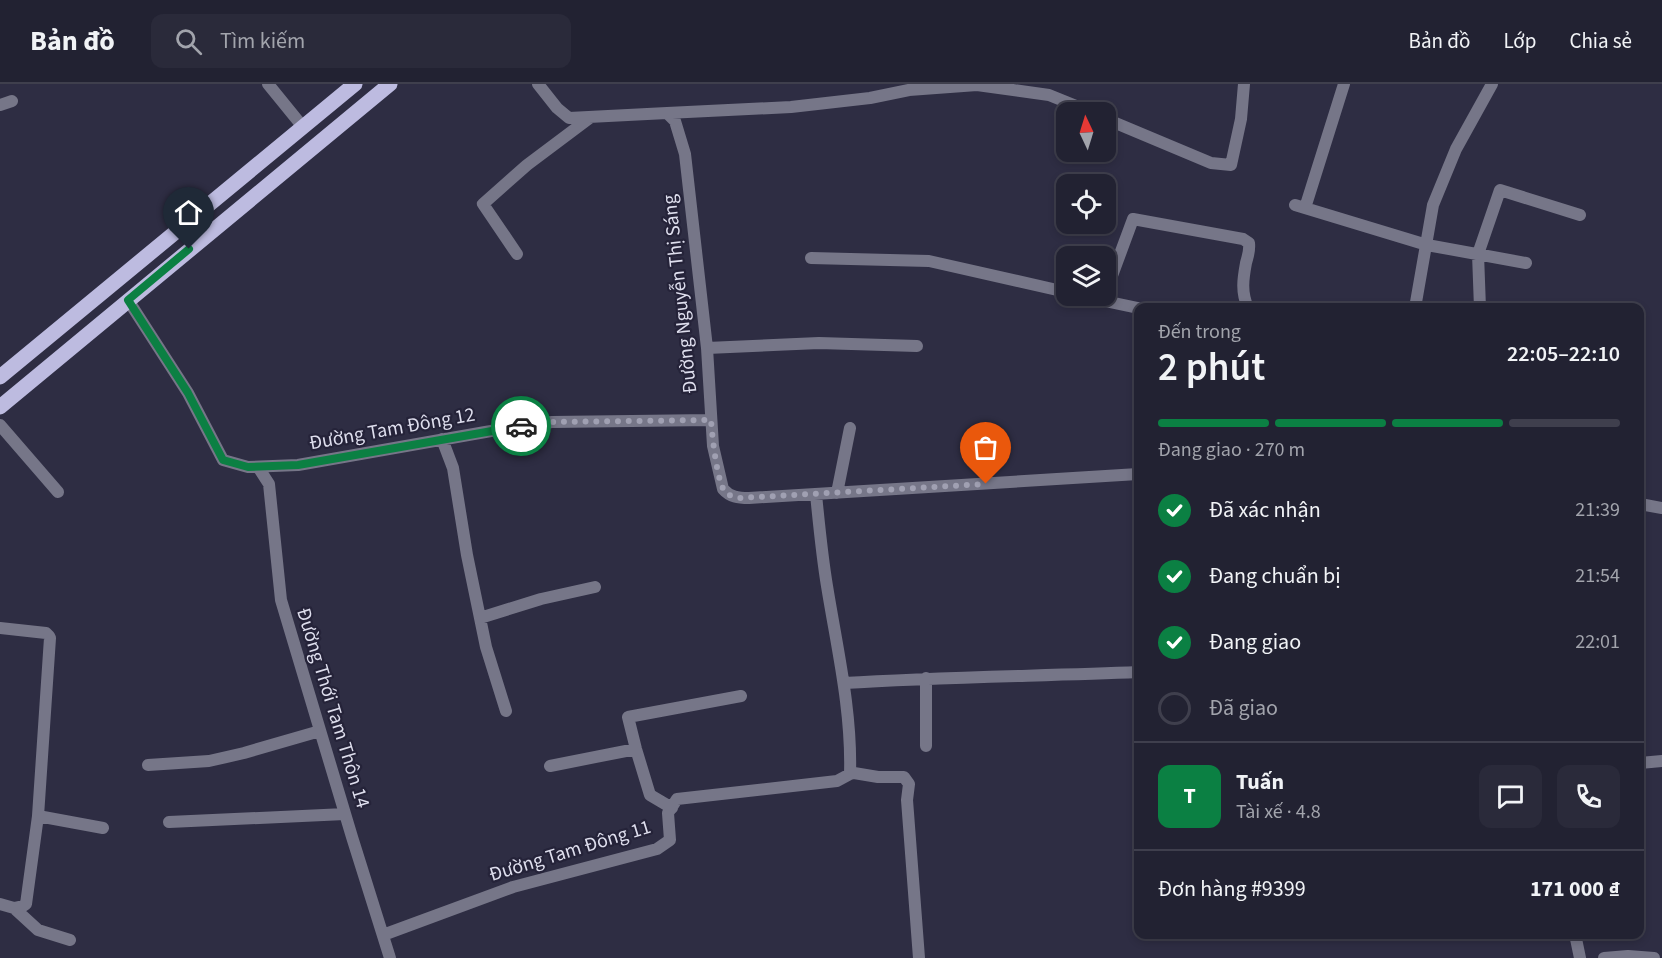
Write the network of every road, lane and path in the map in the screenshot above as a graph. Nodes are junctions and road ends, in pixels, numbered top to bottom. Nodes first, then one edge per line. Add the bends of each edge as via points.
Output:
1 (267, 84) edge
2 (355, 84) edge
3 (390, 84) edge
4 (538, 84) edge
5 (977, 84) edge
6 (1244, 84) edge
7 (1344, 84) edge
8 (1492, 84) edge
9 (1066, 102) edge
10 (666, 113) junction
11 (592, 117) junction
12 (1116, 123) edge
13 (303, 127) junction
14 (1580, 215) dead end
15 (1427, 245) junction
16 (517, 254) dead end
17 (1478, 254) junction
18 (811, 258) dead end
19 (1526, 263) dead end
20 (1116, 264) edge
21 (1056, 290) edge
22 (128, 300) junction
23 (1116, 300) edge
24 (1246, 303) edge
25 (1416, 303) edge
26 (1480, 303) edge
27 (1134, 307) edge
28 (917, 346) dead end
29 (707, 348) junction
30 (0, 377) edge
31 (0, 407) edge
32 (711, 420) junction
33 (0, 425) edge
34 (849, 428) dead end
35 (442, 439) junction
36 (258, 466) junction
37 (1134, 474) edge
38 (58, 492) dead end
39 (837, 493) junction
40 (816, 494) junction
41 (1644, 505) edge
42 (1662, 508) edge
43 (595, 587) dead end
44 (480, 618) junction
45 (0, 628) edge
46 (1134, 672) edge
47 (926, 678) junction
48 (843, 683) junction
49 (741, 696) dead end
50 (506, 711) dead end
51 (320, 731) junction
52 (926, 746) dead end
53 (636, 749) junction
54 (1662, 761) edge
55 (1644, 763) edge
56 (148, 765) dead end
57 (550, 766) dead end
58 (850, 774) junction
59 (672, 808) junction
60 (345, 814) junction
61 (38, 816) junction
62 (169, 822) dead end
63 (103, 828) dead end
64 (0, 904) edge
65 (14, 908) junction
66 (383, 935) junction
67 (1576, 939) edge
68 (70, 940) dead end
69 (390, 958) edge
70 (919, 958) edge
71 (1580, 958) edge
72 (1604, 958) edge
73 (1654, 958) edge

1 - 13 street
2 - 13 main road
3 - 22 main road
4 - 11 street via 569,118
5 - 9 street via 1049,95
5 - 10 street via 791,107
6 - 12 street via 1242,119 1231,165 1211,163
7 - 15 street via 1300,206
8 - 15 street via 1456,149 1433,205
10 - 11 street
10 - 29 street, Đường Nguyễn Thị Sáng via 675,121 685,154
11 - 16 street via 527,165 483,204
13 - 30 main road
14 - 17 street via 1500,190
15 - 17 street
15 - 25 street
17 - 19 street
17 - 26 street
18 - 21 street via 928,261
20 - 24 street via 1133,219 1243,239 1249,243 1250,251 1242,282
22 - 31 main road
22 - 36 street, Đường Tam Đông 12 via 188,393 223,460
23 - 27 street
28 - 29 street via 819,343
29 - 32 street, Đường Nguyễn Thị Sáng
32 - 35 street, Đường Tam Đông 12 via 552,422
32 - 40 street, Đường Nguyễn Thị Sáng via 713,446 726,493 749,498
33 - 38 street
34 - 39 street
35 - 36 street, Đường Tam Đông 12 via 298,465
35 - 44 street via 453,468
36 - 51 street, Đường Thới Tam Thôn 14 via 269,484 281,600
37 - 39 street, Đường Nguyễn Thị Sáng
39 - 40 street, Đường Nguyễn Thị Sáng
40 - 48 street
41 - 42 street
43 - 44 street
44 - 50 street
45 - 61 street via 49,636
46 - 47 street
47 - 48 street
47 - 52 street
48 - 58 street
49 - 53 street via 628,717
51 - 56 street via 209,761
51 - 60 street, Đường Thới Tam Thôn 14
53 - 57 street
53 - 59 street via 650,795
54 - 55 street
58 - 59 street, Đường Tam Đông 11 via 837,781 677,799
58 - 70 street via 904,777 909,784
59 - 66 street, Đường Tam Đông 11 via 668,813 670,840 657,849 513,887
60 - 62 street
60 - 66 street, Đường Thới Tam Thôn 14
61 - 63 street
61 - 65 street via 26,904
64 - 65 street
65 - 68 street via 38,930
66 - 69 street, Đường Thới Tam Thôn 14
67 - 71 street
72 - 73 street

